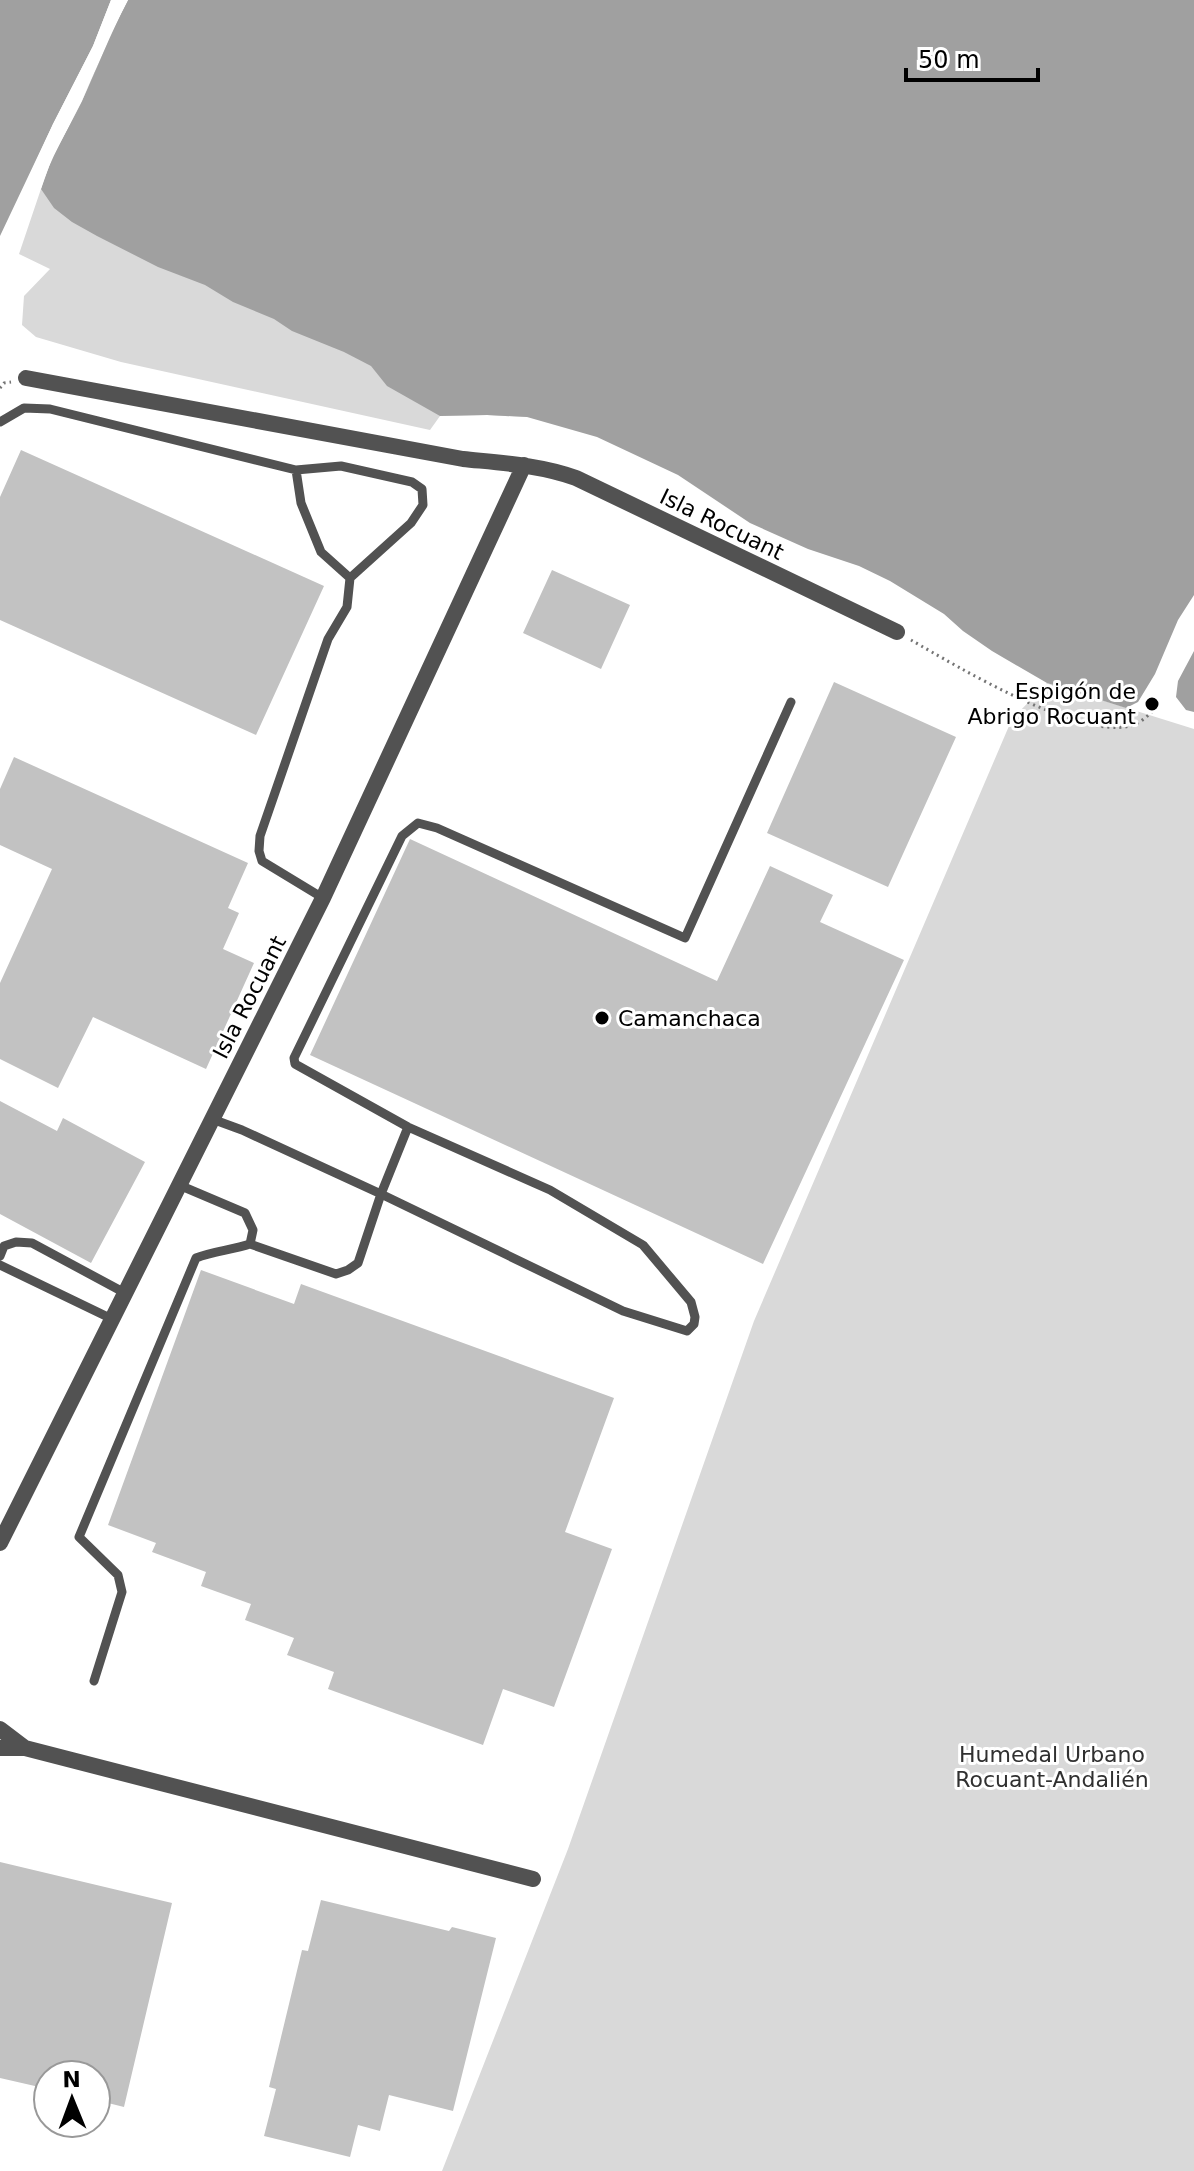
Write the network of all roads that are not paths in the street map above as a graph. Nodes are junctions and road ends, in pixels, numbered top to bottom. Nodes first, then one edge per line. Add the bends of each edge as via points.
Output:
1 (26, 378) dead end
2 (0, 422) edge
3 (524, 465) junction
4 (296, 470) junction
5 (350, 578) junction
6 (897, 632) road end
7 (791, 702) dead end
8 (323, 898) junction
9 (212, 1119) junction
10 (408, 1127) junction
11 (179, 1185) junction
12 (381, 1194) junction
13 (250, 1244) junction
14 (0, 1256) edge
15 (0, 1265) edge
16 (125, 1293) junction
17 (112, 1319) junction
18 (0, 1543) edge
19 (94, 1681) dead end
20 (0, 1729) edge
21 (0, 1748) edge
22 (25, 1748) junction
23 (533, 1879) dead end

1 - 3 street, Isla Rocuant via 463,459
2 - 4 lane via 24,408 50,409
3 - 6 street, Isla Rocuant via 576,478
3 - 8 street, Isla Rocuant
4 - 5 lane via 301,503 321,552
4 - 5 lane via 341,466 412,482 422,489 423,505 411,523
5 - 8 lane via 347,607 328,639 260,836 262,861
7 - 10 lane via 685,938 437,828 418,823 402,836 294,1058 295,1064
8 - 9 street, Isla Rocuant
9 - 11 street, Isla Rocuant
9 - 12 lane
10 - 12 lane
10 - 12 lane via 550,1190 643,1245 691,1302 694,1324 687,1331 623,1311
11 - 13 lane via 245,1213 253,1230
11 - 16 street, Isla Rocuant
12 - 13 lane via 358,1263 348,1270 336,1274
13 - 19 lane via 196,1258 79,1537 118,1575 122,1592
14 - 16 lane via 4,1246 32,1243
15 - 17 lane
16 - 17 street, Isla Rocuant
17 - 18 street, Isla Rocuant
20 - 22 street
21 - 22 street
22 - 23 street

